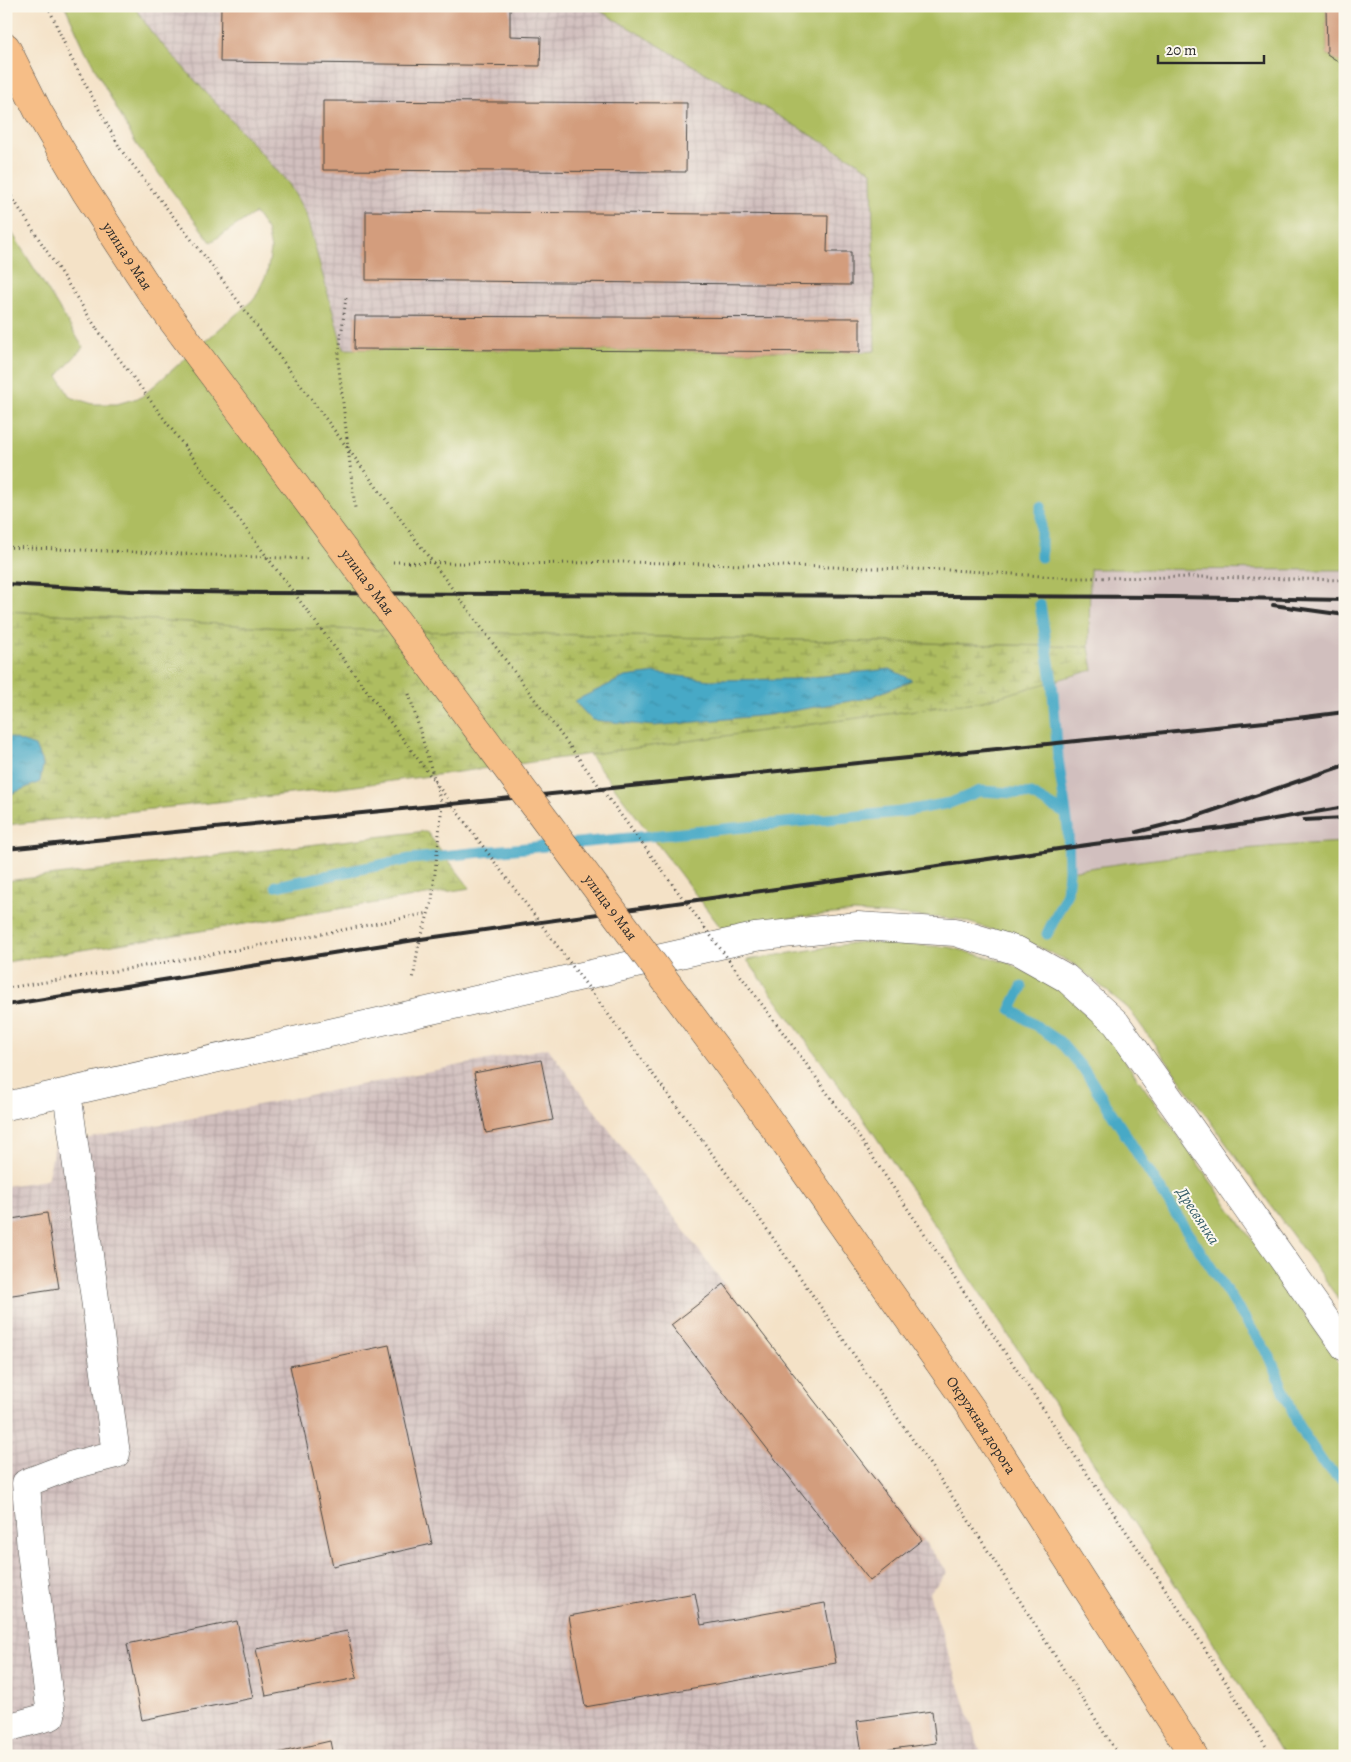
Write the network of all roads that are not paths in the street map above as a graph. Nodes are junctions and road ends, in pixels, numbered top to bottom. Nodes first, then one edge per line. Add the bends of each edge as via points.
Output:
1 (6, 47) edge
2 (67, 1092) junction
3 (756, 1102) joint
4 (6, 1106) edge
5 (1345, 1347) edge
6 (6, 1728) edge
7 (1194, 1756) edge

1 - 3 main road, улица 9 Мая, bridge via 61,151 151,292
2 - 4 lane
2 - 5 lane via 754,937 858,926 955,932 1018,951 1066,978 1116,1023
2 - 6 lane via 116,1454 73,1465 26,1483 51,1716
3 - 7 main road, Окружная дорога via 972,1408

